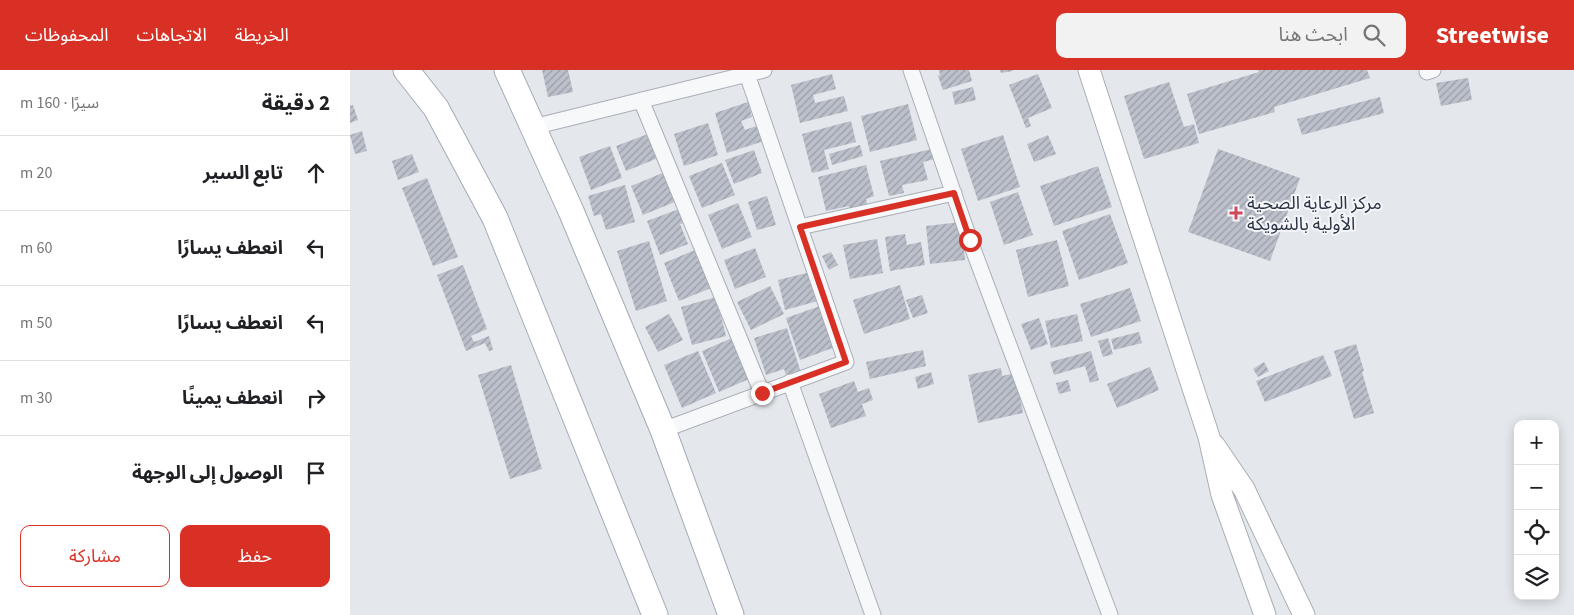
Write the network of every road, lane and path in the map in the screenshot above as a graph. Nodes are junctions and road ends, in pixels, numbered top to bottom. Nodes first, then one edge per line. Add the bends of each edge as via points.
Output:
1 (406, 70) edge
2 (507, 70) edge
3 (764, 70) edge
4 (910, 70) edge
5 (1089, 70) edge
6 (747, 74) junction
7 (720, 75) edge
8 (641, 100) junction
9 (533, 128) junction
10 (954, 193) junction
11 (800, 227) junction
12 (790, 382) junction
13 (762, 393) junction
14 (663, 430) junction
15 (1209, 437) junction
16 (655, 615) edge
17 (731, 615) edge
18 (873, 615) edge
19 (1110, 615) edge
20 (1265, 615) edge
21 (1304, 615) edge

1 - 16 main road via 436,108 495,218
2 - 9 main road
3 - 6 street
4 - 10 street
5 - 15 street
6 - 7 street
6 - 11 street
7 - 8 street
8 - 9 street
8 - 13 street
9 - 14 main road
10 - 11 street
10 - 19 street
11 - 12 street via 846,362
12 - 13 street
12 - 18 street
13 - 14 street
14 - 17 main road
15 - 20 street via 1222,494
15 - 21 street via 1244,489

